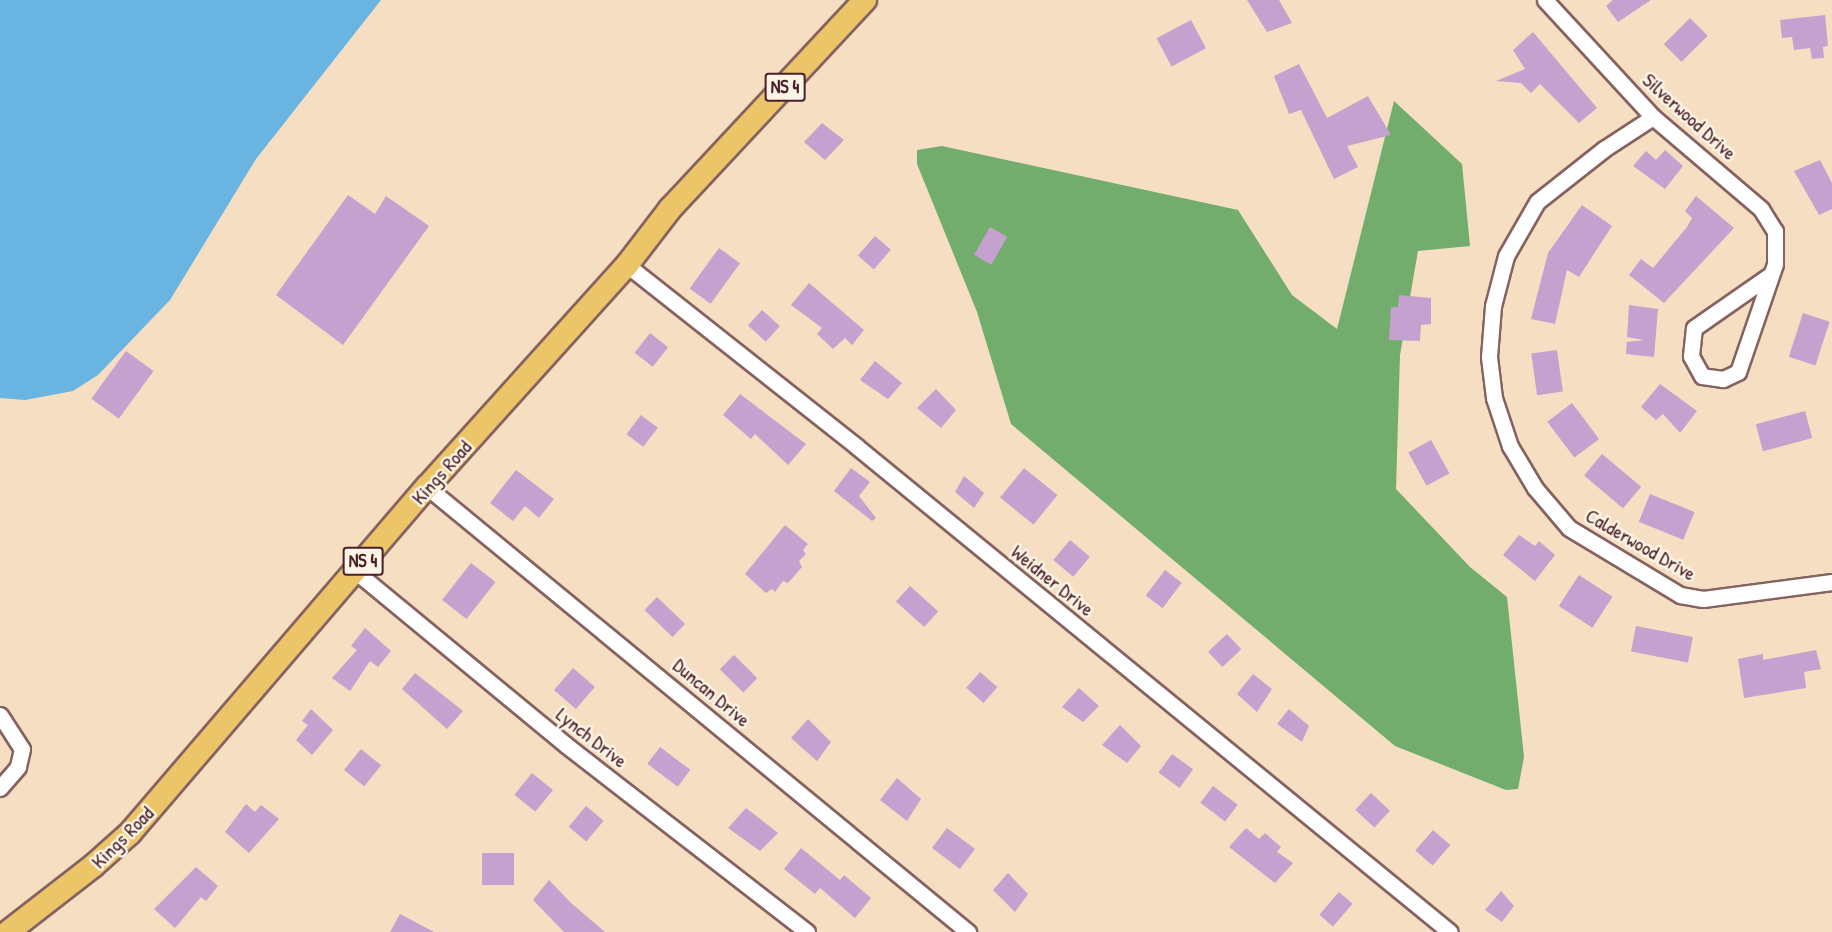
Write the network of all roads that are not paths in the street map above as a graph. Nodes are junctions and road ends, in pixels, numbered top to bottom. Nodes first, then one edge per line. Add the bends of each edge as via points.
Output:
1 (865, 0) edge
2 (1545, 0) edge
3 (1653, 117) junction
4 (627, 265) junction
5 (1770, 275) junction
6 (427, 487) junction
7 (355, 571) junction
8 (1832, 582) edge
9 (0, 715) edge
10 (0, 788) edge
11 (8, 932) edge
12 (807, 932) edge
13 (968, 932) edge
14 (1450, 932) edge

1 - 4 main road, Kings Road / NS 4 via 670,209
2 - 3 street, Silverwood Drive
3 - 5 street, Silverwood Drive via 1670,127 1766,216 1777,246
3 - 8 street, Calderwood Drive via 1604,149 1537,202 1506,256 1493,306 1489,357 1494,398 1510,446 1535,488 1569,528 1680,595 1703,599
4 - 6 main road, Kings Road / NS 4
4 - 14 street, Weidner Drive via 856,446
5 - 5 street, Silverwood Drive via 1738,372 1723,379 1702,376 1691,356 1694,328
6 - 7 main road, Kings Road / NS 4
6 - 13 street, Duncan Drive
7 - 11 main road, Kings Road / NS 4 via 130,833
7 - 12 street, Lynch Drive via 566,745
9 - 10 street via 22,748 18,767

